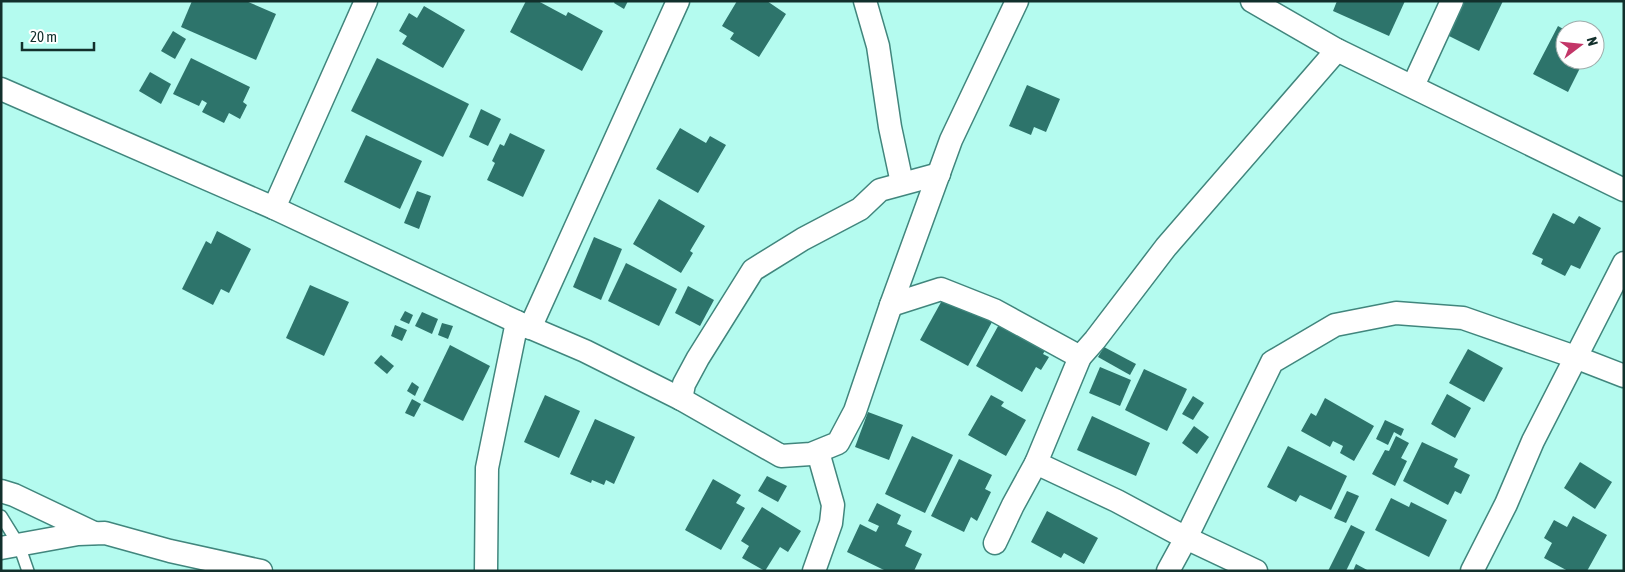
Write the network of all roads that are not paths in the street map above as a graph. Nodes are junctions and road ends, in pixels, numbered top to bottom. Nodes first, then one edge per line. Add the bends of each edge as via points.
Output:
1 (366, 1) edge
2 (678, 1) edge
3 (865, 1) edge
4 (1017, 1) edge
5 (1252, 1) edge
6 (1452, 1) edge
7 (1337, 50) junction
8 (1413, 86) junction
9 (1, 89) edge
10 (939, 174) junction
11 (902, 183) junction
12 (1624, 190) edge
13 (274, 208) junction
14 (1624, 263) edge
15 (891, 305) junction
16 (524, 325) junction
17 (1575, 357) junction
18 (1080, 358) junction
19 (1624, 376) edge
20 (681, 399) junction
21 (818, 452) junction
22 (1036, 463) junction
23 (1, 491) edge
24 (1, 516) edge
25 (94, 533) junction
26 (1186, 538) junction
27 (995, 543) dead end
28 (10, 547) edge
29 (28, 571) edge
30 (261, 571) edge
31 (486, 571) edge
32 (814, 571) edge
33 (1168, 571) edge
34 (1256, 571) edge
35 (1472, 571) edge

1 - 13 street
2 - 16 street
3 - 11 street via 878,46
4 - 10 street
5 - 7 street
6 - 8 street
7 - 8 street
7 - 18 street via 1166,247
8 - 12 street
9 - 13 street
10 - 11 street
10 - 15 street
11 - 20 street via 880,190 860,209 753,270 698,358 684,384
13 - 16 street
14 - 17 street
15 - 18 street via 941,289 994,310
15 - 21 street via 855,411 838,443
16 - 20 street
16 - 31 street via 487,468
17 - 19 street
17 - 26 street via 1463,318 1396,313 1335,325 1272,362
17 - 35 street
18 - 22 street
20 - 21 street via 781,456
21 - 32 street via 833,505 831,524
22 - 26 street
22 - 27 street
23 - 25 street
24 - 28 lane
25 - 28 street
25 - 30 street
26 - 33 street
26 - 34 street
28 - 29 lane

